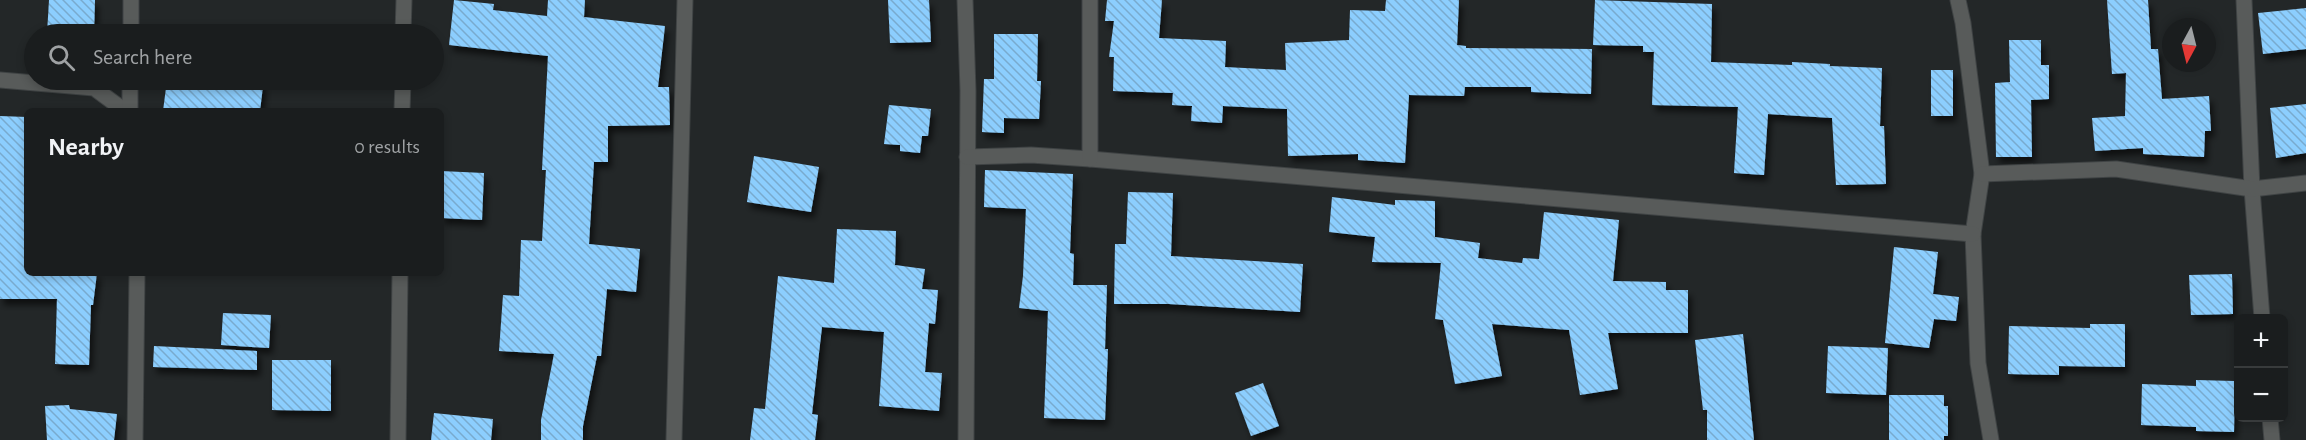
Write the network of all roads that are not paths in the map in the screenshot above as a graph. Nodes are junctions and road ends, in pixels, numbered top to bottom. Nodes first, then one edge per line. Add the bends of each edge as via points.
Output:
1 (131, 0) edge
2 (404, 0) edge
3 (685, 0) edge
4 (965, 0) edge
5 (1090, 0) edge
6 (1958, 0) edge
7 (2244, 0) edge
8 (131, 24) edge
9 (403, 24) edge
10 (0, 80) edge
11 (24, 82) edge
12 (98, 90) edge
13 (130, 90) edge
14 (403, 90) edge
15 (121, 108) edge
16 (130, 108) edge
17 (402, 108) edge
18 (967, 157) junction
19 (1090, 159) junction
20 (1982, 174) junction
21 (2306, 183) edge
22 (2252, 189) junction
23 (1973, 234) junction
24 (137, 276) edge
25 (400, 276) edge
26 (2262, 314) edge
27 (2270, 422) edge
28 (135, 440) edge
29 (398, 440) edge
30 (674, 440) edge
31 (966, 440) edge
32 (1991, 440) edge
33 (2272, 440) edge

1 - 8 street
2 - 9 street
3 - 30 street
4 - 18 street
5 - 19 street
6 - 20 street
7 - 22 street
10 - 11 street
12 - 15 street
13 - 16 street
14 - 17 street
18 - 19 street via 1032,155
18 - 31 street
19 - 23 street
20 - 22 street via 2116,169
20 - 23 street
21 - 22 street
22 - 26 street
23 - 32 street via 1978,363
24 - 28 street
25 - 29 street
27 - 33 street

